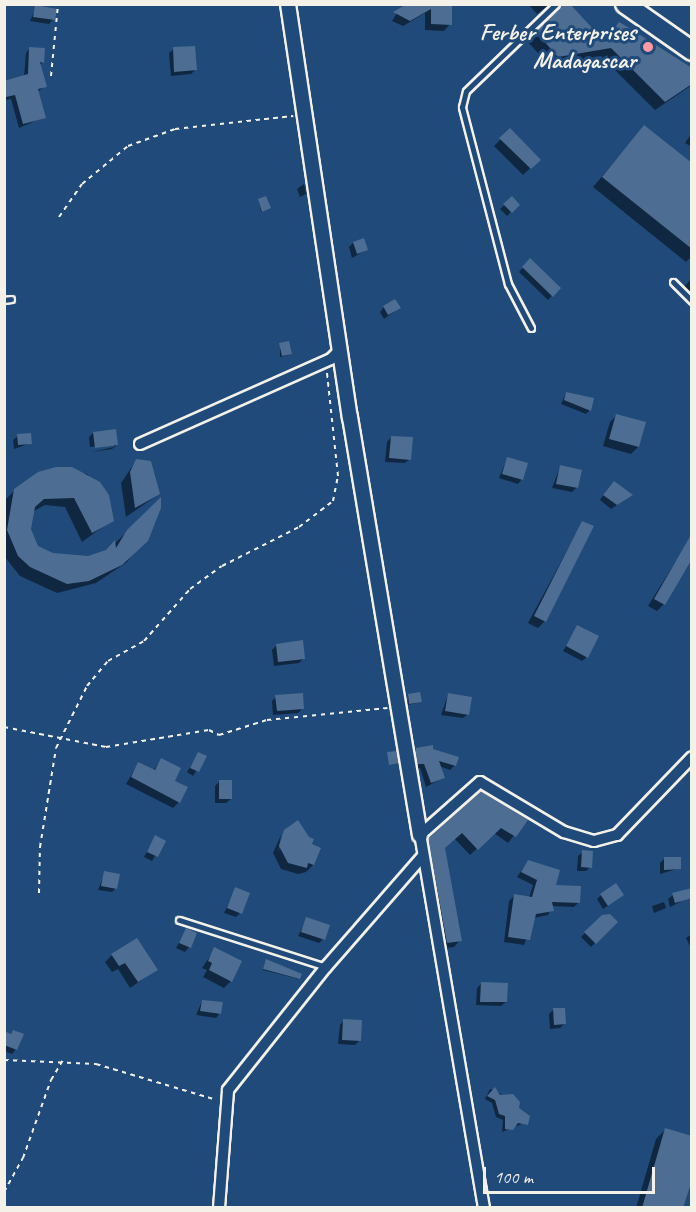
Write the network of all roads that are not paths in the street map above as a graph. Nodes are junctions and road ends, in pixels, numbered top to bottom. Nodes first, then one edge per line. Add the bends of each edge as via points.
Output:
1 (288, 4) edge
2 (556, 4) edge
3 (625, 4) edge
4 (692, 51) edge
5 (673, 282) dead end
6 (12, 299) dead end
7 (4, 300) edge
8 (692, 301) edge
9 (531, 328) dead end
10 (335, 355) junction
11 (140, 444) dead end
12 (692, 757) edge
13 (420, 835) junction
14 (422, 857) junction
15 (179, 920) dead end
16 (326, 967) junction
17 (219, 1208) edge
18 (484, 1208) edge

1 - 10 street
2 - 9 lane via 466,91 462,106 508,284
3 - 4 main road
5 - 8 lane
6 - 7 lane
10 - 11 street
10 - 13 street
12 - 13 street via 617,835 594,841 564,832 480,782
13 - 14 street
14 - 16 street
14 - 18 street
15 - 16 lane
16 - 17 street via 228,1090

